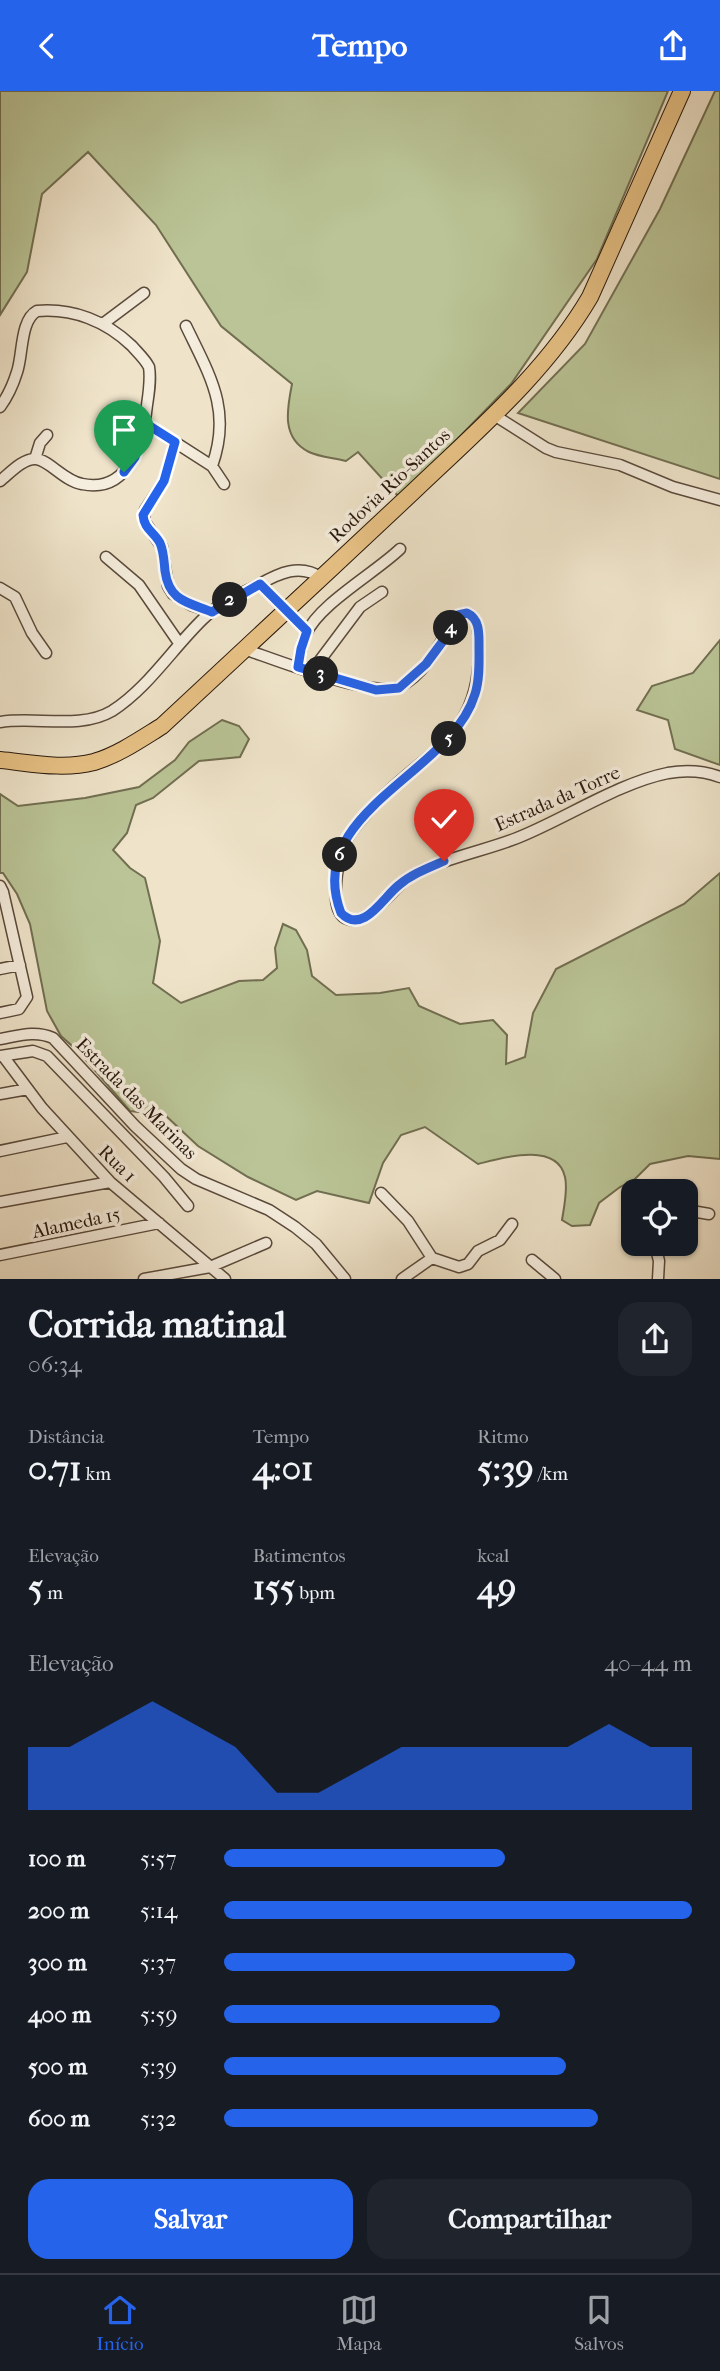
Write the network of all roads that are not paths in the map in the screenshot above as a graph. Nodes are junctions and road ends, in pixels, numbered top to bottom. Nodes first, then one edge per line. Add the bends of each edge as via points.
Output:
1 (682, 91) edge
2 (144, 293) dead end
3 (104, 323) junction
4 (186, 326) dead end
5 (0, 407) edge
6 (494, 415) junction
7 (145, 423) junction
8 (47, 435) dead end
9 (175, 442) junction
10 (35, 459) junction
11 (212, 466) junction
12 (0, 481) edge
13 (224, 484) dead end
14 (720, 500) edge
15 (400, 549) dead end
16 (106, 557) dead end
17 (322, 577) junction
18 (0, 588) edge
19 (382, 592) dead end
20 (212, 612) junction
21 (179, 643) junction
22 (244, 649) junction
23 (46, 653) dead end
24 (298, 667) junction
25 (312, 671) junction
26 (0, 722) edge
27 (0, 760) edge
28 (720, 777) edge
29 (0, 886) edge
30 (5, 924) edge
31 (20, 965) junction
32 (0, 969) edge
33 (0, 1013) edge
34 (0, 1039) edge
35 (2, 1056) edge
36 (28, 1089) junction
37 (0, 1094) edge
38 (67, 1137) junction
39 (0, 1151) edge
40 (110, 1182) junction
41 (381, 1193) dead end
42 (0, 1202) edge
43 (188, 1206) dead end
44 (698, 1213) edge
45 (709, 1215) dead end
46 (159, 1223) junction
47 (512, 1224) dead end
48 (266, 1243) dead end
49 (0, 1255) edge
50 (658, 1256) edge
51 (432, 1258) junction
52 (532, 1260) dead end
53 (210, 1267) junction
54 (144, 1279) edge
55 (225, 1279) edge
56 (345, 1279) edge
57 (402, 1279) edge
58 (555, 1279) edge
59 (658, 1279) edge

1 - 6 highway, Rodovia Rio-Santos via 579,316
2 - 3 street
3 - 5 street via 45,310 30,315 18,370
3 - 7 street via 149,367
4 - 11 street via 217,399 221,437
6 - 14 street via 556,452 620,465
6 - 17 highway, Rodovia Rio-Santos
7 - 9 street
7 - 10 street via 135,457 112,481 83,485
8 - 10 street
9 - 11 street
9 - 20 street via 164,481 145,510 144,521 162,547 173,594
10 - 12 street
11 - 13 street
15 - 24 street via 307,631
16 - 21 street via 139,585
17 - 20 street via 305,569 275,575
17 - 22 highway, Rodovia Rio-Santos
18 - 23 street via 13,594
19 - 25 street via 360,607
20 - 21 street
21 - 26 street via 134,694 110,712 87,719
22 - 24 street, Estrada da Torre
22 - 27 highway, Rodovia Rio-Santos via 162,726 125,749 76,765
24 - 25 street, Estrada da Torre
25 - 28 street, Estrada da Torre via 376,690 391,690 426,664 458,615 472,615 478,628 478,672 467,712 450,738 381,796 355,825 341,851 336,894 341,913 349,919 365,918 397,886 428,868 516,838 635,783 689,771
29 - 30 street
30 - 31 street
31 - 32 street
31 - 33 street via 27,997 19,1009
34 - 56 street, Estrada das Marinas via 34,1033 53,1038 181,1169 295,1227
35 - 36 street, Rua 1
35 - 43 street via 33,1051 47,1056
36 - 37 street
36 - 38 street, Rua 1
38 - 39 street
38 - 40 street, Rua 1
40 - 42 street
40 - 46 street, Rua 1
41 - 51 street via 408,1221
44 - 45 street
46 - 49 street, Alameda 15
46 - 53 street, Rua 1
47 - 51 street via 500,1240 478,1251 464,1266
48 - 53 street
50 - 59 street
51 - 57 street
52 - 58 street
53 - 54 street
53 - 55 street, Rua 1

